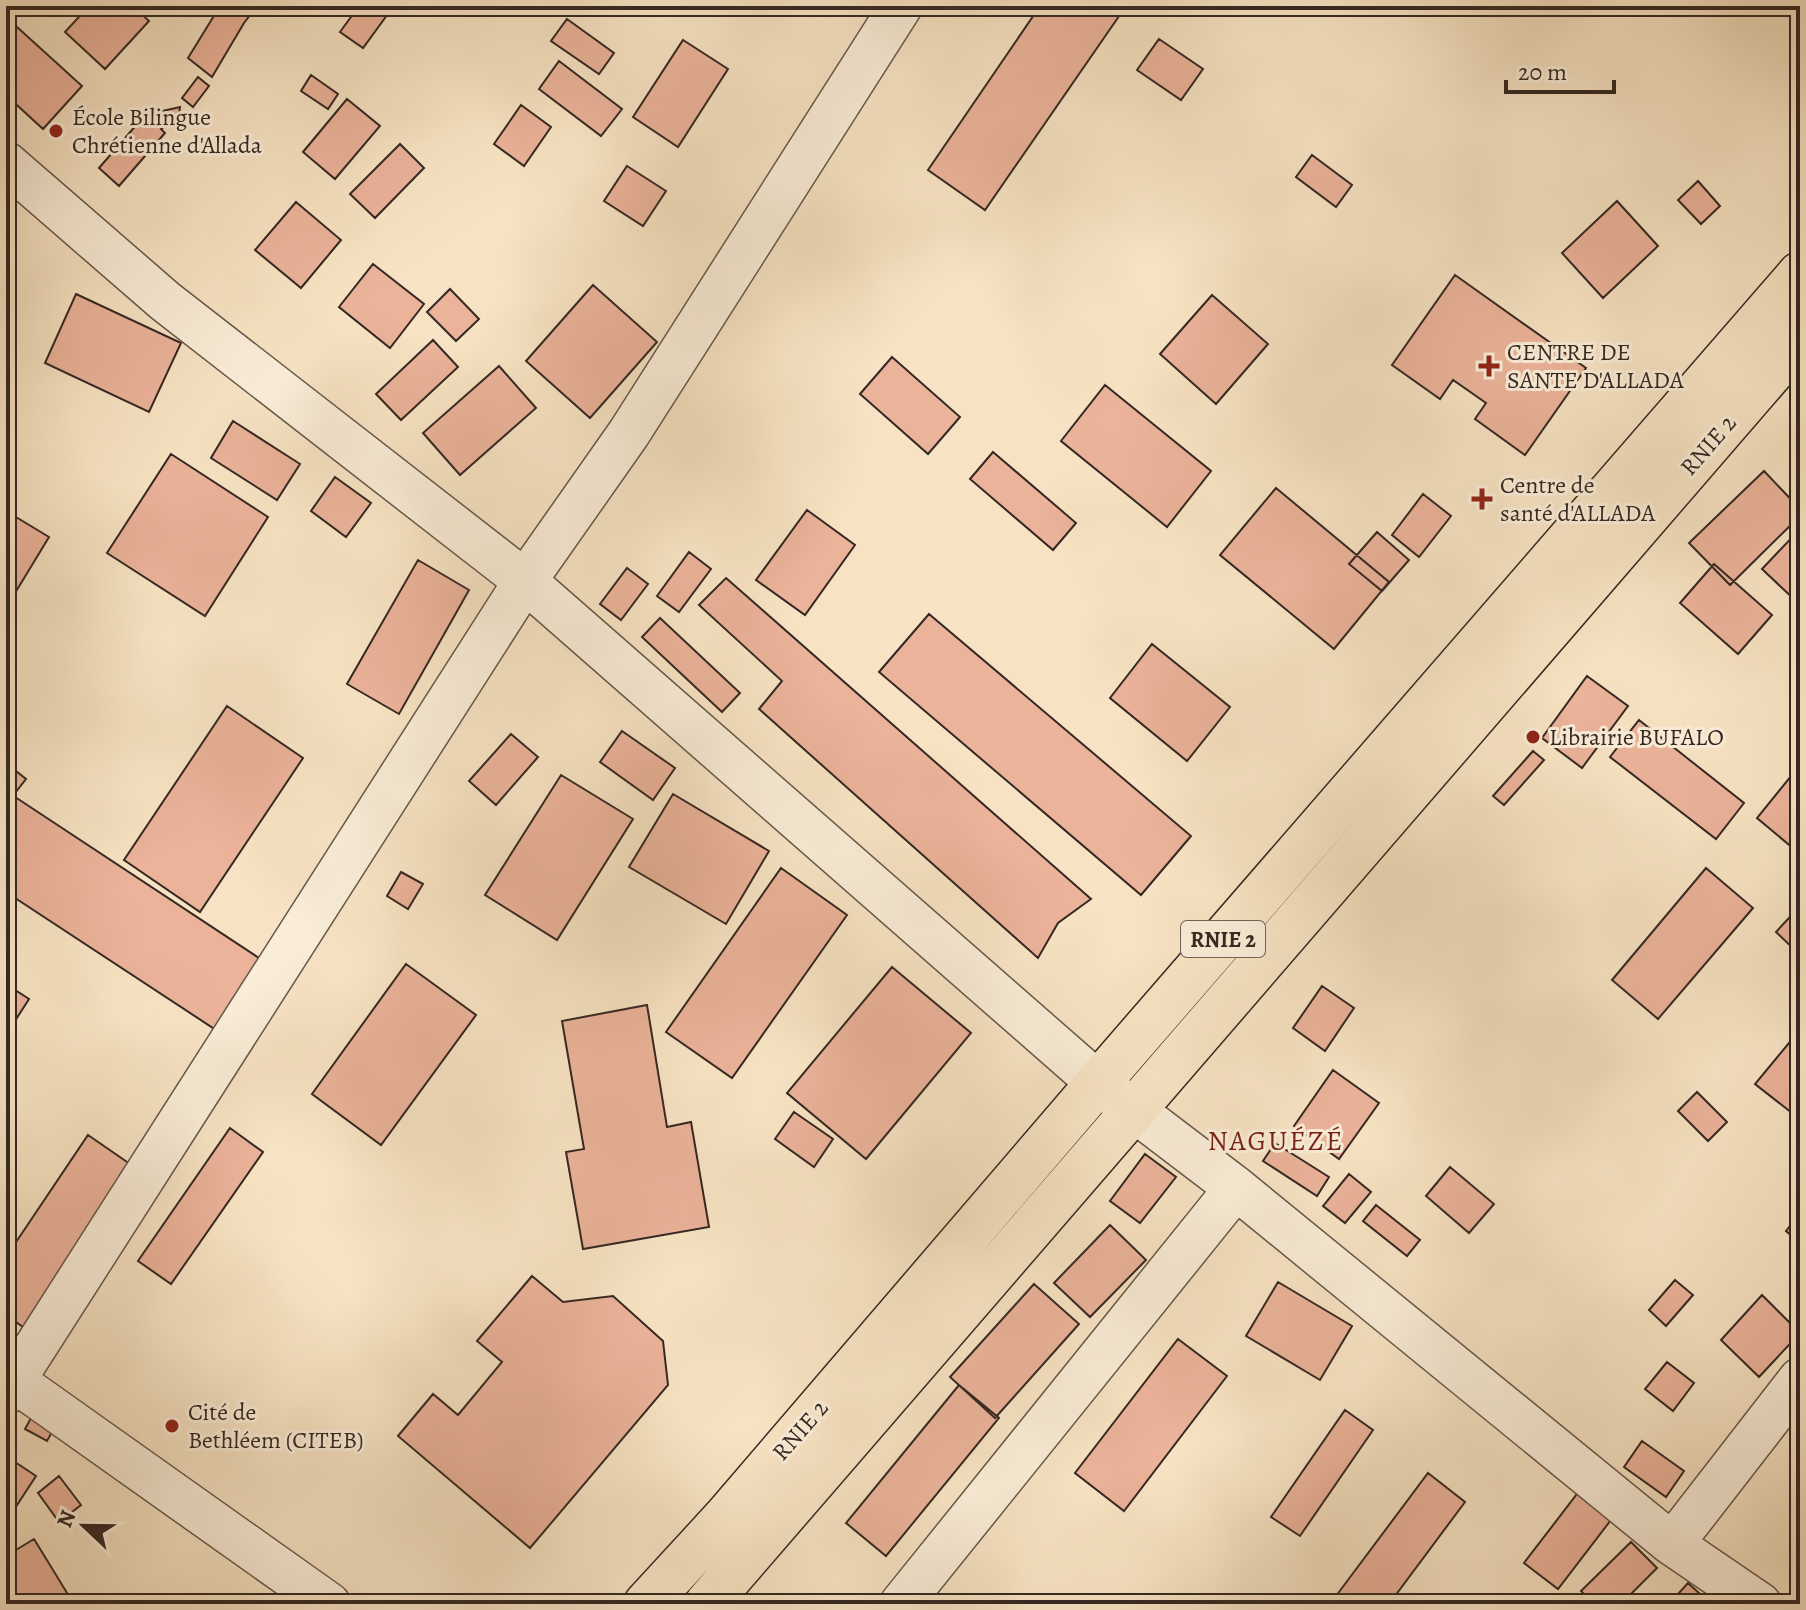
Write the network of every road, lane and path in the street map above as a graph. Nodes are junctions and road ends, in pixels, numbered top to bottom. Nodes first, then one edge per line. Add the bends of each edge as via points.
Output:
1 (901, 6) edge
2 (6, 163) edge
3 (1800, 274) edge
4 (1800, 339) edge
5 (525, 581) junction
6 (1098, 1083) junction
7 (1134, 1109) junction
8 (1236, 1188) junction
9 (1800, 1379) edge
10 (9, 1383) edge
11 (725, 1518) junction
12 (761, 1543) junction
13 (1672, 1544) junction
14 (329, 1604) edge
15 (646, 1604) edge
16 (707, 1604) edge
17 (901, 1604) edge
18 (1760, 1604) edge

1 - 5 street via 629,433
2 - 5 street via 165,301
3 - 6 highway, RNIE 2 / RNIE 2
4 - 7 highway, RNIE 2 / RNIE 2
5 - 6 street
5 - 10 street
6 - 7 street
6 - 11 highway, RNIE 2 / RNIE 2
7 - 8 street
7 - 12 highway, RNIE 2 / RNIE 2
8 - 13 street
8 - 17 street
9 - 13 street
10 - 14 street
11 - 12 highway
11 - 15 highway, RNIE 2 / RNIE 2
12 - 16 highway, RNIE 2 / RNIE 2
13 - 18 street

